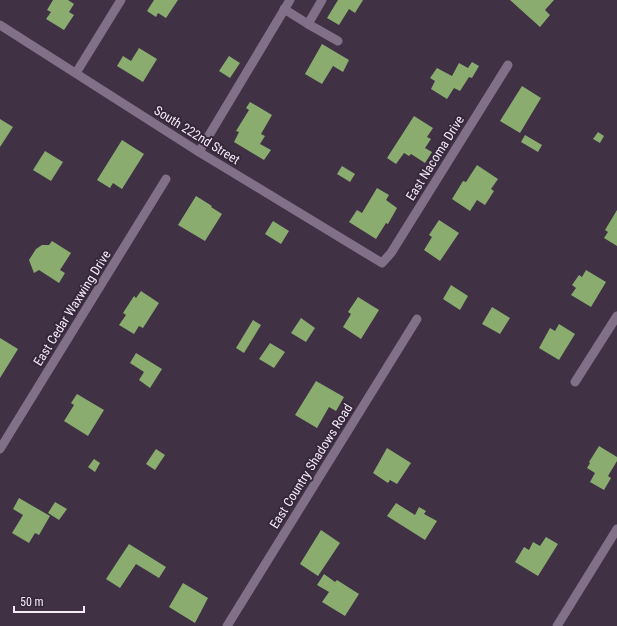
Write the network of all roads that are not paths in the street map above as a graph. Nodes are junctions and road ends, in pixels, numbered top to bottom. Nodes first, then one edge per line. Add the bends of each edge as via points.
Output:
1 (121, 0) edge
2 (290, 0) edge
3 (322, 0) edge
4 (284, 9) junction
5 (308, 24) junction
6 (0, 25) edge
7 (338, 41) dead end
8 (508, 65) dead end
9 (76, 73) junction
10 (199, 152) junction
11 (166, 179) dead end
12 (382, 263) joint
13 (617, 316) edge
14 (417, 319) dead end
15 (575, 382) dead end
16 (0, 449) edge
17 (617, 529) edge
18 (227, 626) edge
19 (557, 626) edge

1 - 9 street
2 - 4 street
3 - 5 street
4 - 5 street
4 - 10 street
5 - 7 street
6 - 9 street, South 222nd Street
8 - 12 street, East Nacoma Drive via 391,253
9 - 10 street, South 222nd Street
10 - 12 street, South 222nd Street
11 - 16 street, East Cedar Waxwing Drive
13 - 15 street
14 - 18 street, East Country Shadows Road
17 - 19 street

